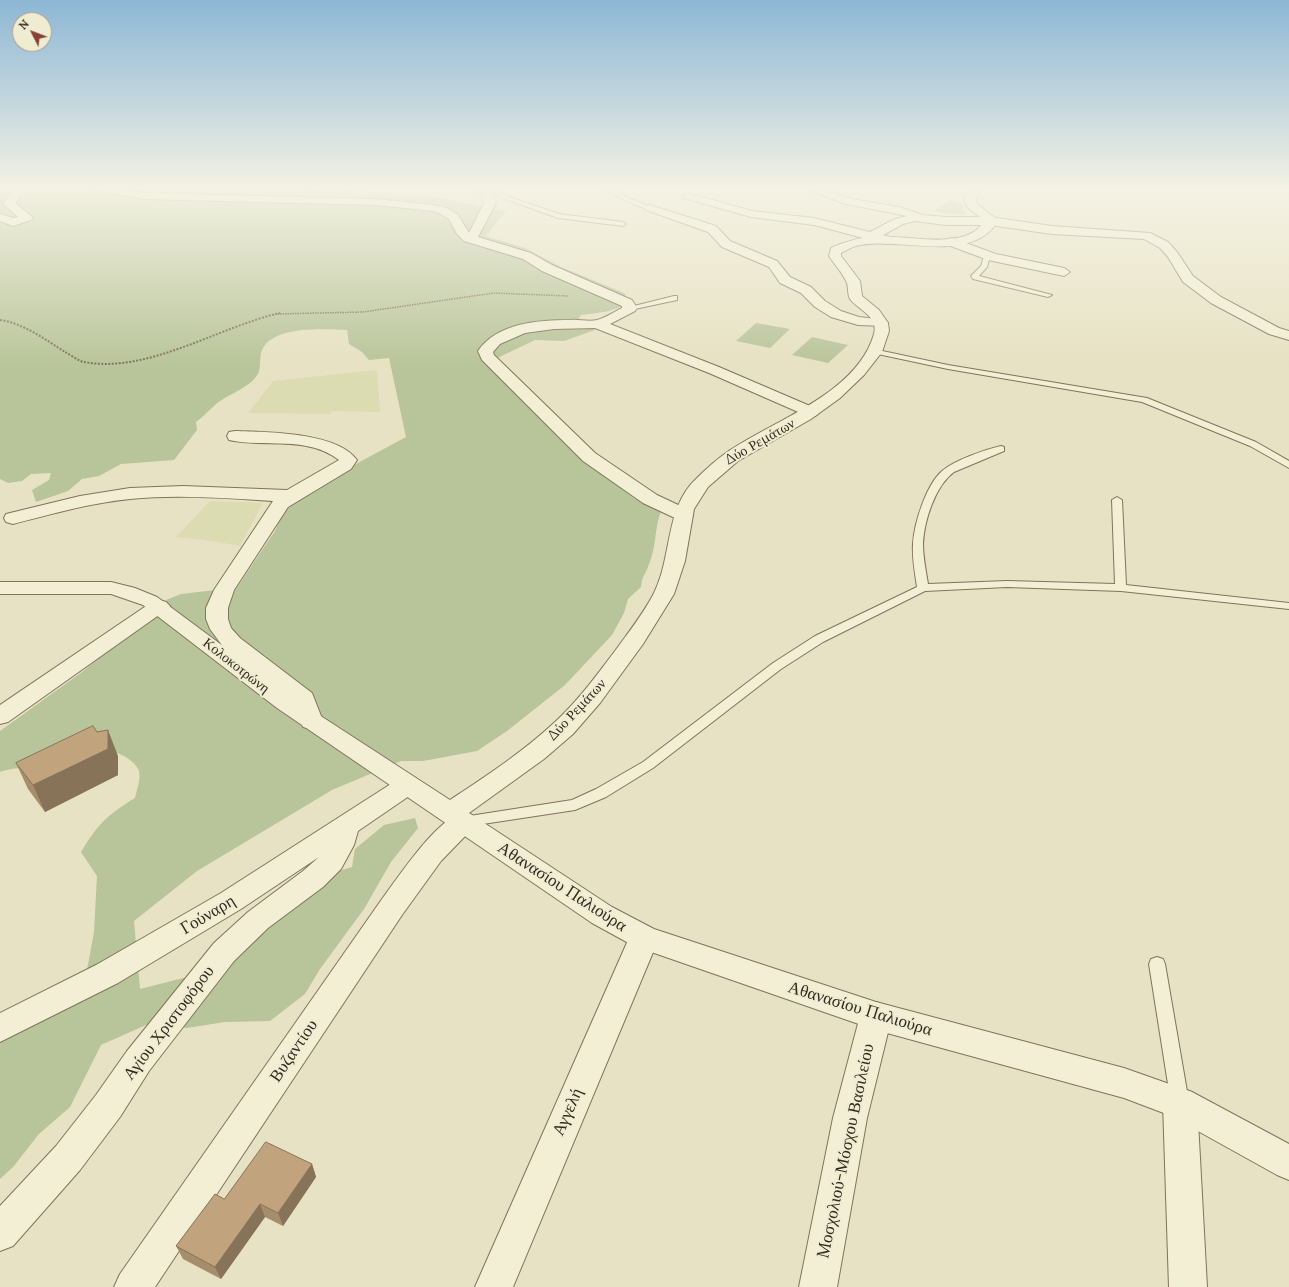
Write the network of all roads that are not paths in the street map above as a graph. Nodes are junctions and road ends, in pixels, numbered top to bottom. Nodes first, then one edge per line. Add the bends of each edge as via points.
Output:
1 (502, 248) edge
2 (736, 248) edge
3 (839, 248) edge
4 (964, 248) edge
5 (1167, 248) edge
6 (987, 256) junction
7 (1064, 272) dead end
8 (1048, 295) dead end
9 (674, 298) dead end
10 (630, 308) junction
11 (880, 323) junction
12 (598, 324) junction
13 (1289, 336) edge
14 (876, 350) junction
15 (811, 412) junction
16 (235, 436) dead end
17 (1001, 450) dead end
18 (1289, 465) edge
19 (290, 496) junction
20 (1117, 500) dead end
21 (684, 515) junction
22 (12, 518) dead end
23 (0, 588) edge
24 (923, 588) junction
25 (1121, 588) junction
26 (159, 606) junction
27 (1289, 606) edge
28 (0, 716) edge
29 (311, 720) junction
30 (406, 786) junction
31 (457, 817) junction
32 (346, 825) junction
33 (644, 938) junction
34 (1157, 964) dead end
35 (876, 1016) junction
36 (0, 1028) edge
37 (1180, 1103) junction
38 (1289, 1163) edge
39 (0, 1233) edge
40 (133, 1287) edge
41 (494, 1287) edge
42 (818, 1287) edge
43 (1188, 1287) edge

1 - 10 street via 614,296
2 - 11 street via 773,264 785,280 806,290 820,304 836,314 858,321
3 - 11 street via 834,254 853,281 856,297 874,313
4 - 6 street
5 - 13 street via 1188,279 1216,300 1274,331
6 - 7 street
6 - 8 lane via 984,267 976,277
9 - 10 lane
10 - 12 street
11 - 14 street, Δύο Ρεμάτων via 882,331
12 - 15 street
12 - 21 street via 550,325 518,330 502,336 491,343 485,351 487,357 588,456 650,499
14 - 15 street, Δύο Ρεμάτων via 849,383
14 - 18 lane via 954,368 1144,400 1253,444
15 - 21 street, Δύο Ρεμάτων via 742,451 716,469 692,496
16 - 19 street via 299,439 346,456 348,460 345,465
17 - 24 lane via 953,469 938,483 918,545
19 - 22 street via 188,491 146,492 99,498
19 - 29 street via 273,513 224,590 217,615 221,629 232,643 304,698
20 - 25 lane
21 - 31 street, Δύο Ρεμάτων via 675,561 664,594 592,698 564,728
23 - 26 street, Κολοκοτρώνη via 111,588 134,594
24 - 25 lane via 959,584
24 - 31 lane via 832,633 777,666 648,766 575,806
25 - 27 lane
26 - 28 street
26 - 29 street, Κολοκοτρώνη
29 - 30 street, Κολοκοτρώνη
30 - 31 street, Κολοκοτρώνη
30 - 32 street, Γούναρη
31 - 33 street, Αθανασίου Παλιούρα via 602,915
31 - 40 street, Βυζαντίου via 392,907
32 - 36 street, Γούναρη via 168,939 107,974
32 - 39 street, Αγίου Χριστοφόρου via 341,844 331,862 313,879 258,920 224,952 138,1061 108,1106 68,1158
33 - 35 street, Αθανασίου Παλιούρα
33 - 41 street, Αγγελή
34 - 37 lane
35 - 37 street, Αθανασίου Παλιούρα via 1124,1083
35 - 42 street, Mοσχολιού-Μόσχου Βασιλείου via 850,1118
37 - 38 street, Αθανασίου Παλιούρα
37 - 43 street

